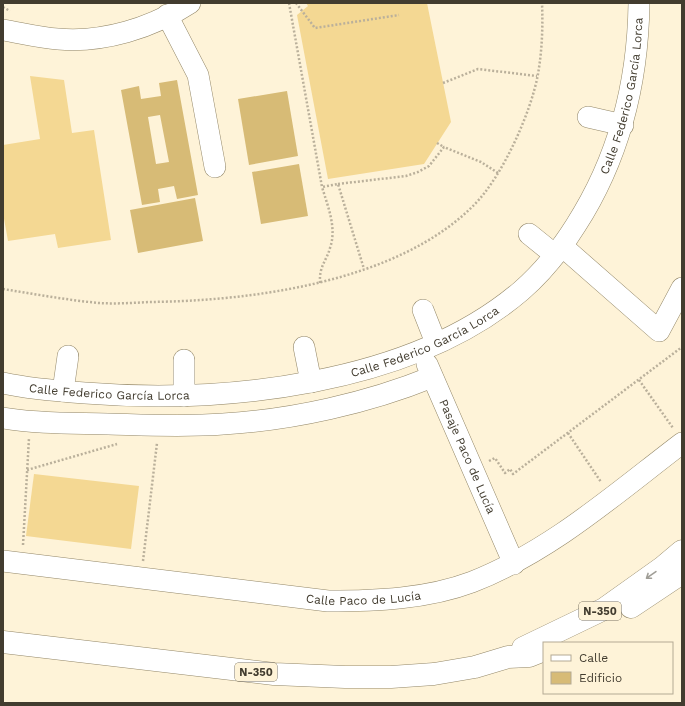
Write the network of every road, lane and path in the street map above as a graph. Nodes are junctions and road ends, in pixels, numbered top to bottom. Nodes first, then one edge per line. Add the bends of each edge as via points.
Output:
1 (190, 3) edge
2 (289, 3) edge
3 (296, 3) edge
4 (542, 3) edge
5 (639, 3) edge
6 (167, 15) junction
7 (399, 15) dead end
8 (3, 30) edge
9 (537, 76) junction
10 (443, 83) dead end
11 (588, 117) dead end
12 (623, 125) junction
13 (437, 143) dead end
14 (444, 147) junction
15 (215, 168) dead end
16 (498, 173) junction
17 (338, 184) junction
18 (322, 187) junction
19 (529, 234) dead end
20 (558, 251) junction
21 (364, 269) junction
22 (320, 283) junction
23 (682, 288) edge
24 (3, 289) edge
25 (423, 310) dead end
26 (429, 346) junction
27 (304, 347) dead end
28 (682, 347) edge
29 (68, 356) dead end
30 (184, 360) dead end
31 (432, 377) junction
32 (639, 380) junction
33 (311, 382) junction
34 (3, 383) edge
35 (63, 392) junction
36 (184, 396) junction
37 (3, 418) edge
38 (29, 422) junction
39 (159, 426) junction
40 (568, 433) junction
41 (680, 439) edge
42 (122, 443) dead end
43 (27, 470) junction
44 (473, 471) junction
45 (612, 497) junction
46 (682, 551) edge
47 (13, 562) edge
48 (514, 564) junction
49 (682, 573) edge
50 (141, 578) junction
51 (3, 642) edge
52 (562, 642) edge
53 (543, 650) edge
54 (508, 657) junction

1 - 6 street
2 - 18 path
3 - 7 path via 316,28
4 - 9 path via 543,33
5 - 12 street, Calle Federico García Lorca via 634,69
6 - 8 street via 101,38 58,39
6 - 15 street via 198,75
9 - 10 path via 478,69
9 - 16 path via 522,126
11 - 12 street
12 - 20 street, Calle Federico García Lorca via 593,196
13 - 14 path
14 - 16 path via 481,162
14 - 17 path via 429,166 418,172 406,176
16 - 21 path via 475,205 444,230 393,260
17 - 18 path
17 - 21 path
18 - 22 path via 332,230 331,246 320,273
19 - 20 street
20 - 23 street via 659,331
20 - 26 street, Calle Federico García Lorca via 539,274 502,306 483,319
21 - 22 path
22 - 24 path via 246,297 173,302 99,303
25 - 26 street, Pasaje Paco de Lucía
26 - 31 street, Pasaje Paco de Lucía
26 - 33 street, Calle Federico García Lorca via 382,364
27 - 33 street
28 - 32 path
29 - 35 street
30 - 36 street
31 - 39 street via 407,387 287,417 223,424
31 - 44 street, Pasaje Paco de Lucía
32 - 40 path
32 - 41 path
33 - 36 street, Calle Federico García Lorca via 230,394
34 - 35 street, Calle Federico García Lorca
35 - 36 street, Calle Federico García Lorca
37 - 38 street
38 - 39 street
38 - 43 path
39 - 50 path
40 - 44 path via 513,474 510,470 505,473 495,458
40 - 45 path
41 - 45 street, Calle Paco de Lucía
42 - 43 path
43 - 47 path
44 - 48 street, Pasaje Paco de Lucía
45 - 48 street, Calle Paco de Lucía via 563,534
46 -> 54 highway, N-350 via 604,609 525,646
47 - 50 street, Calle Paco de Lucía
48 - 50 street, Calle Paco de Lucía via 471,582 448,588 403,598 367,601 328,601
49 - 52 highway, N-350 via 613,618
51 - 54 highway, N-350 via 274,674 345,677 391,678 434,674 475,667
53 - 54 highway, N-350 via 529,656

